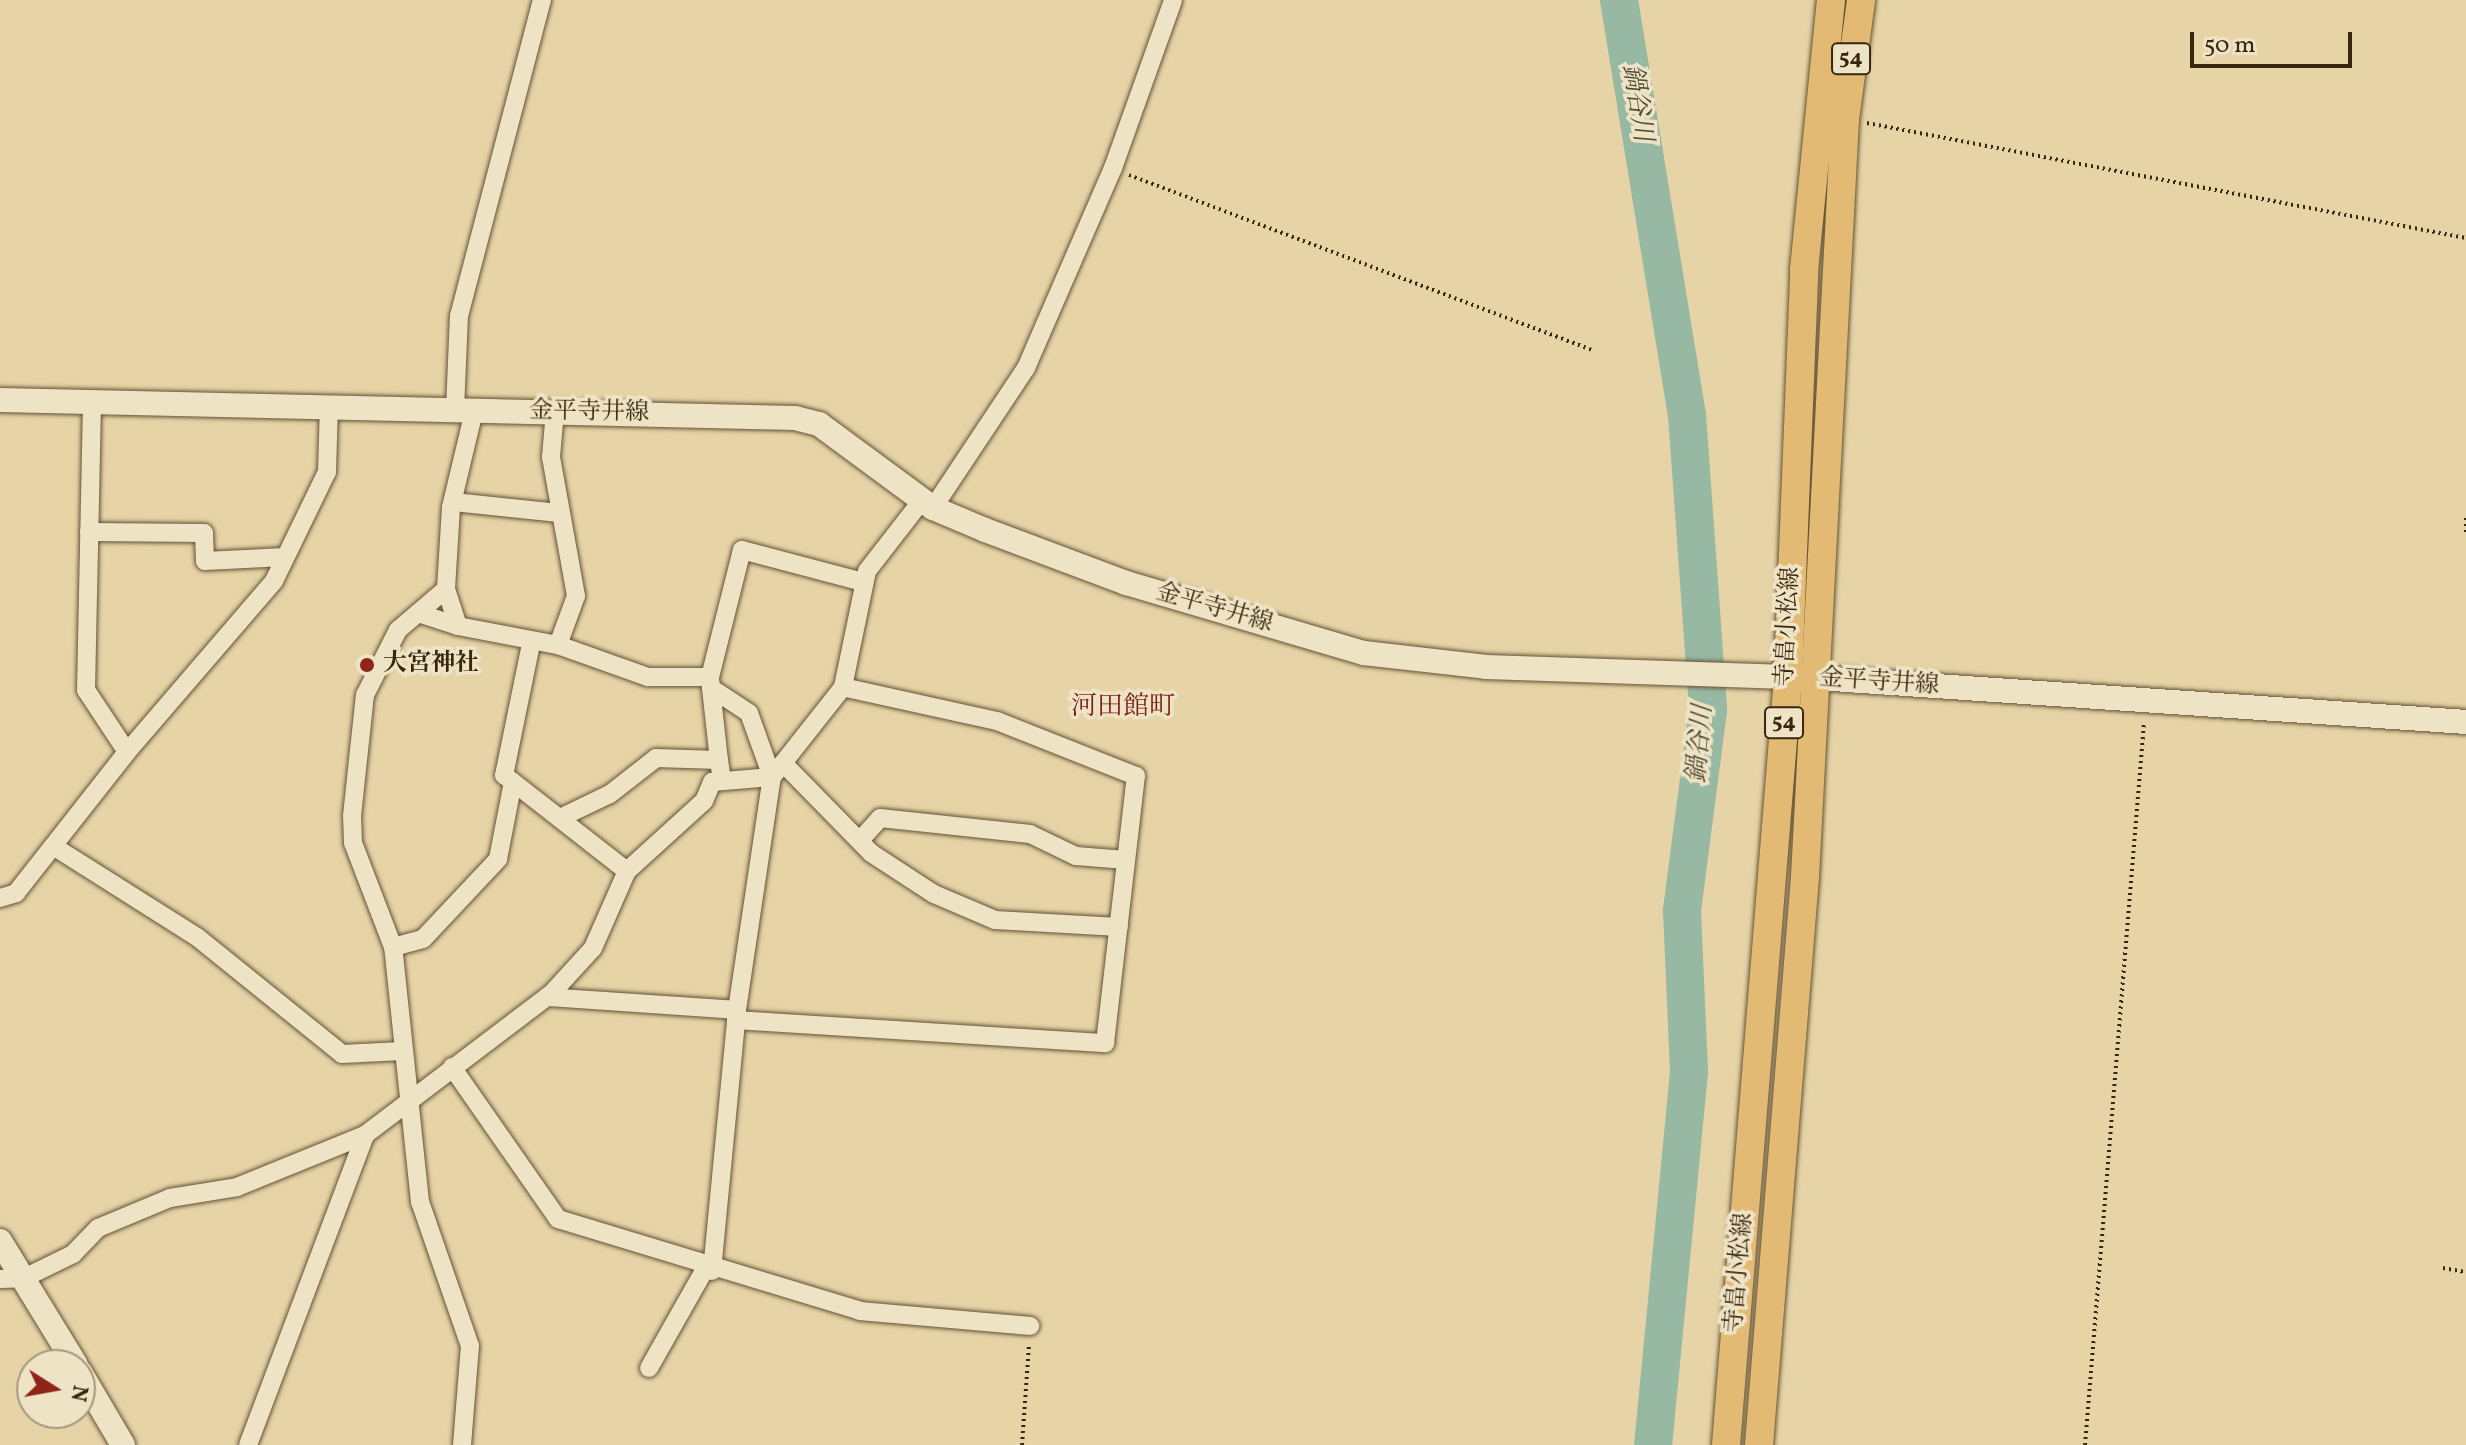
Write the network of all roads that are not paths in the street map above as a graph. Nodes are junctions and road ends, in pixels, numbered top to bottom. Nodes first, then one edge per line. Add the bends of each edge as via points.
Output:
1 (542, 0) edge
2 (1173, 0) edge
3 (1831, 0) edge
4 (1861, 0) edge
5 (0, 400) edge
6 (92, 403) junction
7 (329, 406) junction
8 (465, 410) junction
9 (555, 411) junction
10 (453, 502) junction
11 (928, 504) junction
12 (559, 513) junction
13 (89, 532) junction
14 (285, 557) junction
15 (863, 582) junction
16 (446, 589) junction
17 (418, 613) junction
18 (458, 626) junction
19 (531, 644) junction
20 (558, 645) junction
21 (1788, 677) junction
22 (1818, 678) junction
23 (710, 682) junction
24 (843, 687) junction
25 (2466, 722) edge
26 (127, 752) junction
27 (719, 760) junction
28 (778, 770) junction
29 (722, 781) junction
30 (513, 782) junction
31 (560, 818) junction
32 (863, 837) junction
33 (53, 846) junction
34 (1126, 860) junction
35 (627, 871) junction
36 (0, 898) edge
37 (1119, 927) junction
38 (393, 947) junction
39 (547, 997) junction
40 (737, 1015) junction
41 (402, 1051) junction
42 (452, 1067) junction
43 (410, 1099) junction
44 (365, 1135) junction
45 (0, 1241) edge
46 (708, 1270) junction
47 (12, 1279) edge
48 (1030, 1326) road end
49 (64, 1349) edge
50 (649, 1368) dead end
51 (96, 1399) edge
52 (123, 1445) edge
53 (248, 1445) edge
54 (462, 1445) edge
55 (1726, 1445) edge
56 (1759, 1445) edge

1 - 8 street via 459,316
2 - 11 street via 1113,168 1026,368
3 - 21 main road, 寺畠小松線 / 54 via 1804,270
4 - 22 main road, 寺畠小松線 / 54 via 1845,119
5 - 6 main road, 金平寺井線
6 - 7 main road, 金平寺井線
6 - 13 street
7 - 8 main road, 金平寺井線
7 - 14 street via 327,472
8 - 9 main road, 金平寺井線
8 - 10 street
9 - 11 main road, 金平寺井線 via 795,418 819,424
9 - 12 street via 551,457
10 - 12 street
10 - 16 street
11 - 15 street
11 - 21 main road, 金平寺井線 via 1126,583 1364,653 1486,667
12 - 20 street via 576,596
13 - 14 street via 204,533 205,561
13 - 26 street via 86,690
14 - 26 street via 274,581
15 - 23 street via 742,550
15 - 24 street
16 - 17 street
16 - 18 street
17 - 18 street
17 - 38 street via 383,652 365,695 352,816 353,843
18 - 19 street
19 - 20 street
19 - 30 street via 504,775
20 - 23 street via 648,677
21 - 22 main road, 金平寺井線
21 - 55 main road, 寺畠小松線 / 54
22 - 25 main road, 金平寺井線
22 - 56 main road, 寺畠小松線 / 54
23 - 27 street
23 - 28 street via 749,713
24 - 28 street
24 - 34 street via 997,721 1136,776
26 - 33 street
27 - 29 street
27 - 31 street via 656,758 610,794
28 - 29 street
28 - 32 street
28 - 40 street
29 - 35 street via 712,782 704,801
30 - 31 street
30 - 38 street via 498,859 423,939
31 - 35 street
32 - 34 street via 880,818 1030,834 1076,856
32 - 37 street via 871,853 934,894 995,920
33 - 36 street via 16,893
33 - 41 street via 108,888 197,937 342,1054
34 - 37 street
35 - 39 street via 593,948
37 - 40 street via 1105,1043
38 - 41 street
39 - 40 street
39 - 42 street
40 - 46 street
41 - 43 street
42 - 43 street
42 - 46 street via 558,1219
43 - 44 street
43 - 54 street via 420,1202 470,1346
44 - 47 street via 237,1187 156,1204 98,1228 73,1254
44 - 53 street
45 - 47 main road
46 - 48 street via 860,1311
46 - 50 street
47 - 49 main road
51 - 52 main road

